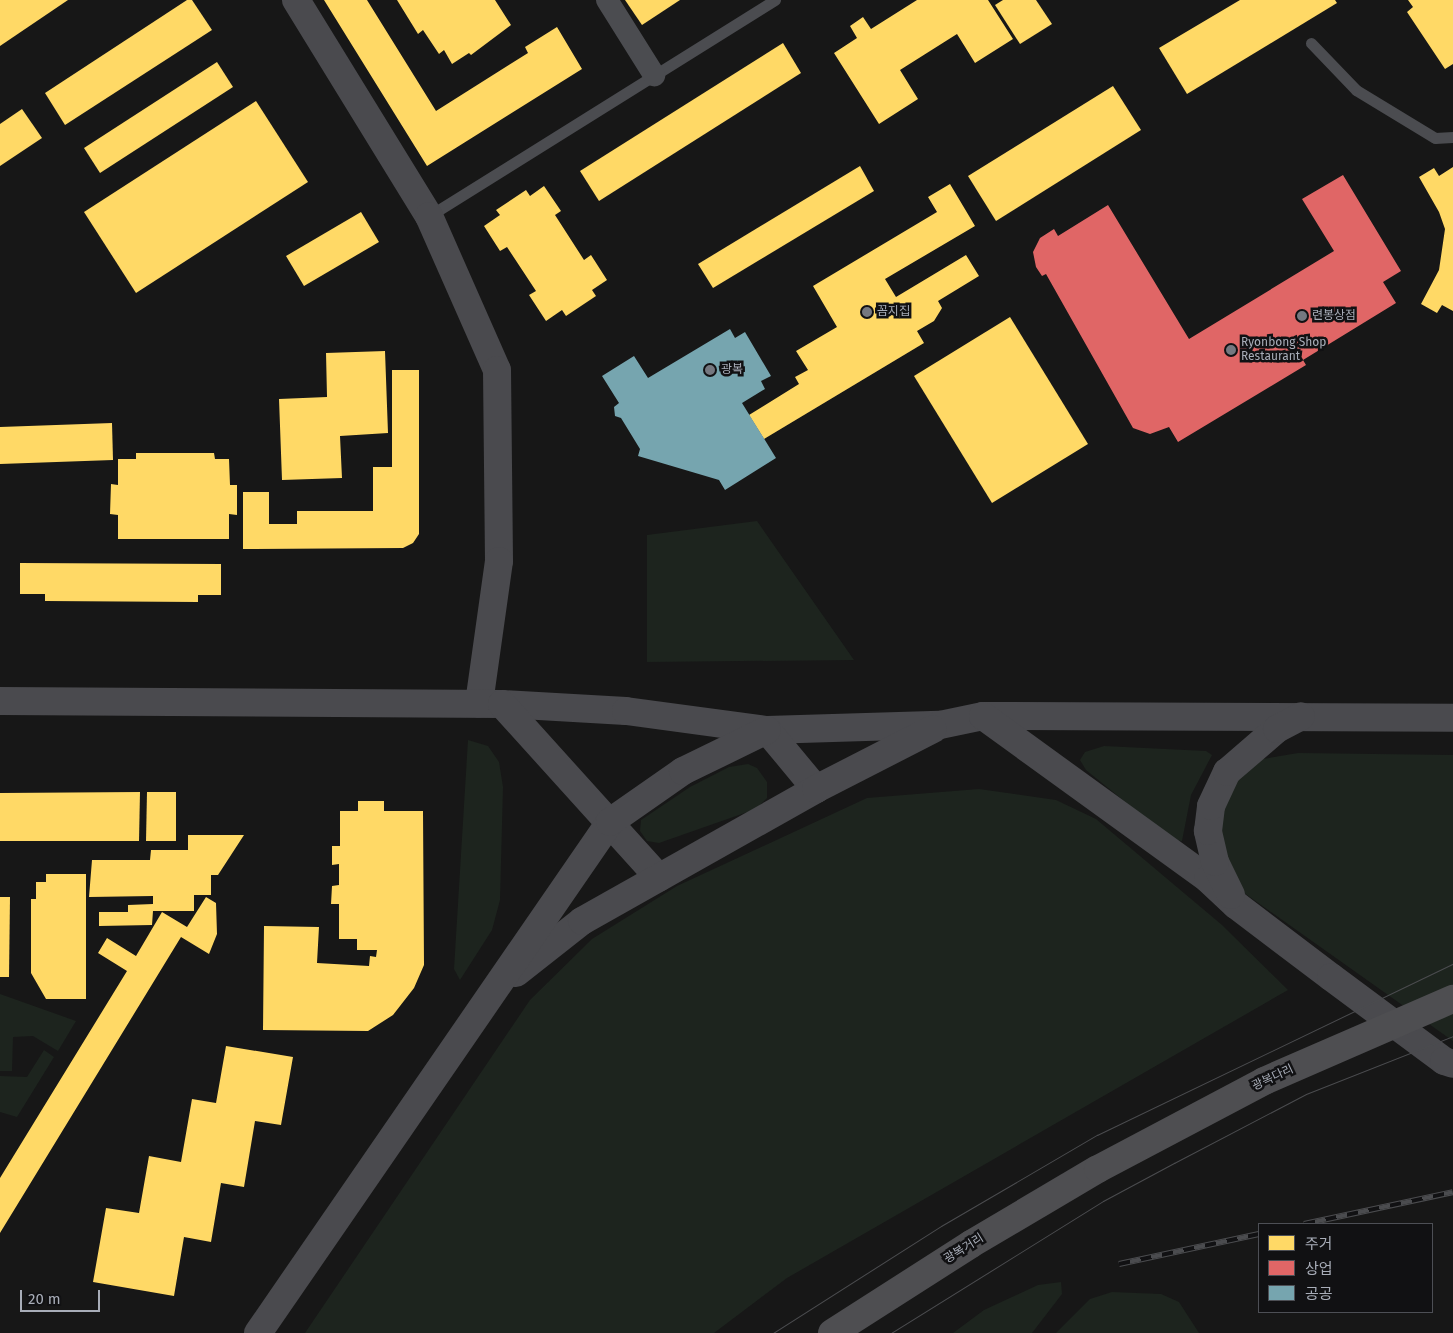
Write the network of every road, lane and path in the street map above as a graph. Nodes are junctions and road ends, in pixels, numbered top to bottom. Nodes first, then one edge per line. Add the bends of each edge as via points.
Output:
1 (296, 0) edge
2 (607, 0) edge
3 (775, 0) edge
4 (1311, 43) dead end
5 (654, 75) junction
6 (1453, 137) edge
7 (429, 216) junction
8 (0, 701) edge
9 (490, 704) junction
10 (983, 716) junction
11 (1301, 716) junction
12 (1453, 718) edge
13 (940, 725) junction
14 (767, 730) junction
15 (816, 788) junction
16 (610, 822) junction
17 (659, 878) junction
18 (1236, 905) junction
19 (495, 989) junction
20 (1453, 999) edge
21 (1453, 1064) edge
22 (1098, 1169) joint
23 (258, 1333) edge
24 (832, 1333) edge

1 - 7 main road
2 - 5 street
3 - 5 lane
4 - 6 lane via 1356,90 1435,138
5 - 7 lane
7 - 9 main road via 497,370 499,561
8 - 9 main road
9 - 14 main road via 626,711
9 - 16 main road
10 - 11 main road
10 - 13 main road
10 - 18 main road via 1208,879
11 - 12 main road
11 - 18 main road via 1276,729 1227,772 1211,806 1208,831 1215,862
13 - 14 main road
13 - 15 main road
14 - 15 main road
14 - 16 main road via 683,771
15 - 17 main road
16 - 17 main road
16 - 19 main road
17 - 19 main road via 582,920
18 - 21 main road via 1436,1055
19 - 23 main road
20 - 22 highway, 광복다리, bridge via 1264,1081
22 - 24 highway, 광복거리, bridge via 971,1244

